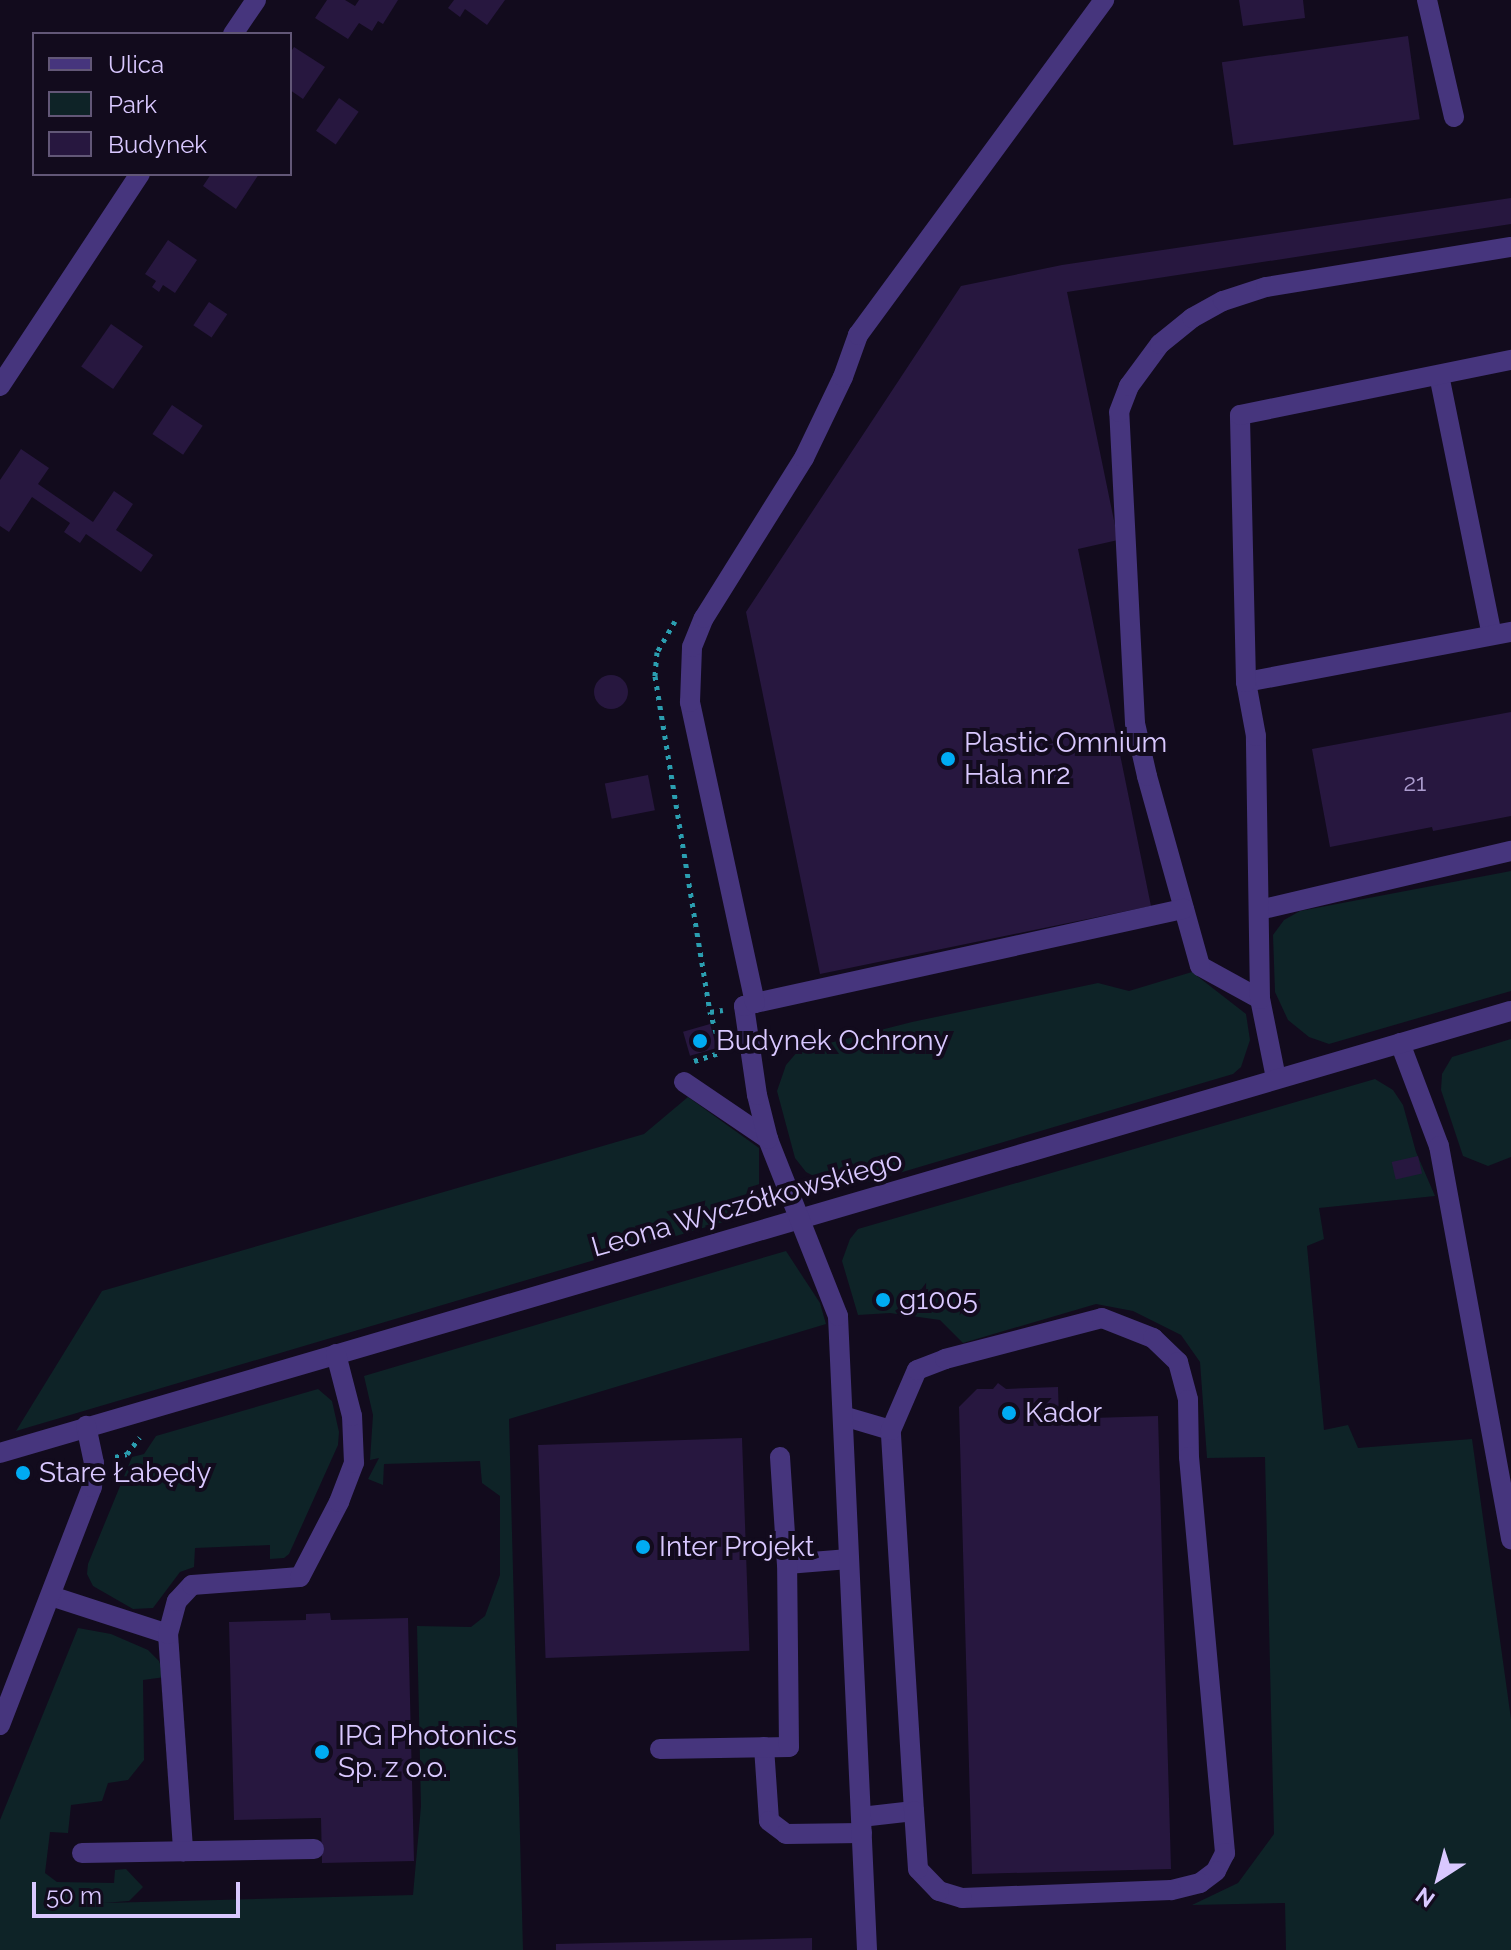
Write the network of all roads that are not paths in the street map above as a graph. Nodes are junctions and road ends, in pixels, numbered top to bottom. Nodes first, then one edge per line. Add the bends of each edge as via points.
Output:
1 (256, 0) edge
2 (1104, 0) edge
3 (1427, 0) edge
4 (234, 32) edge
5 (1454, 117) dead end
6 (139, 176) edge
7 (1511, 247) edge
8 (1511, 360) edge
9 (1439, 375) junction
10 (0, 386) edge
11 (1502, 634) edge
12 (1246, 682) junction
13 (1511, 851) edge
14 (1184, 909) junction
15 (1259, 910) junction
16 (1260, 999) junction
17 (755, 1003) junction
18 (1511, 1011) edge
19 (1400, 1043) junction
20 (685, 1073) road end
21 (1276, 1078) junction
22 (768, 1139) junction
23 (798, 1218) junction
24 (336, 1354) junction
25 (843, 1416) junction
26 (86, 1426) junction
27 (891, 1430) junction
28 (0, 1453) edge
29 (780, 1457) dead end
30 (1511, 1539) edge
31 (849, 1559) junction
32 (787, 1564) junction
33 (51, 1596) junction
34 (168, 1634) junction
35 (0, 1725) edge
36 (764, 1747) junction
37 (660, 1749) dead end
38 (914, 1811) junction
39 (861, 1825) junction
40 (314, 1849) dead end
41 (183, 1851) junction
42 (82, 1853) dead end
43 (867, 1950) edge

1 - 4 street
2 - 17 street via 858,335 804,458 704,618 692,647 690,702
3 - 5 street
6 - 10 street
7 - 14 street via 1266,287 1223,301 1160,344 1129,386 1119,412 1118,441 1127,523 1135,723
8 - 9 street
9 - 11 street
9 - 12 street via 1240,415
11 - 12 street
12 - 15 street via 1256,736
13 - 15 street
14 - 16 street via 1200,966
14 - 17 street
15 - 16 street
16 - 21 street
17 - 22 street via 744,1006
18 - 19 street, Leona Wyczółkowskiego
19 - 21 street, Leona Wyczółkowskiego
19 - 30 street via 1439,1146
20 - 22 street
21 - 23 street, Leona Wyczółkowskiego
22 - 23 street
23 - 24 street, Leona Wyczółkowskiego
23 - 25 street via 838,1316
24 - 26 street, Leona Wyczółkowskiego
24 - 34 street via 352,1416 354,1463 300,1577 192,1585 177,1601
25 - 27 street
25 - 31 street
26 - 28 street, Leona Wyczółkowskiego
26 - 33 street via 94,1463 92,1487
27 - 38 street
27 - 38 street via 917,1370 1102,1318 1153,1338 1178,1362 1188,1400 1225,1853 1216,1871 1200,1883 1171,1890 962,1898 939,1891 918,1869
29 - 32 street
31 - 32 street
31 - 39 street
32 - 36 street via 789,1747
33 - 34 street
33 - 35 street
34 - 41 street
36 - 37 street
36 - 39 street via 769,1821 786,1834
38 - 39 street
39 - 43 street
40 - 41 street
41 - 42 street

